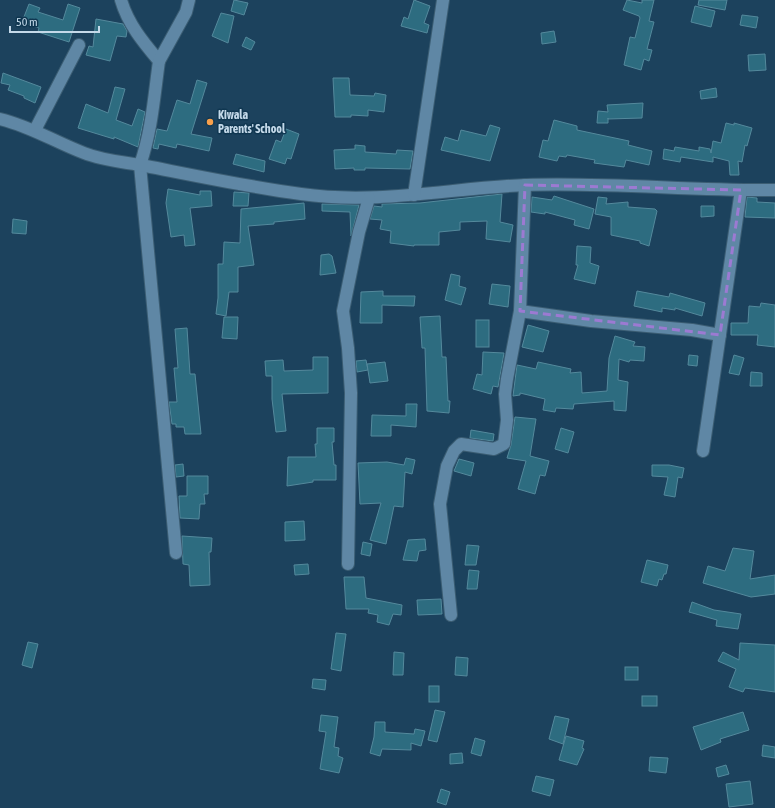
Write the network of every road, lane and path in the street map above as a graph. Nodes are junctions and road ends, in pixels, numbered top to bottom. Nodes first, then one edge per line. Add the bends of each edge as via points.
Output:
1 (120, 0) edge
2 (189, 0) edge
3 (443, 0) edge
4 (79, 45) dead end
5 (159, 61) junction
6 (0, 119) edge
7 (35, 130) junction
8 (140, 165) junction
9 (525, 185) junction
10 (741, 190) junction
11 (775, 190) edge
12 (414, 195) junction
13 (369, 198) junction
14 (520, 311) junction
15 (720, 335) junction
16 (703, 450) dead end
17 (176, 553) dead end
18 (348, 564) dead end
19 (451, 615) dead end

1 - 5 street via 141,40
2 - 5 street via 186,12
3 - 12 street
4 - 7 street
5 - 8 street via 154,112
6 - 7 street
7 - 8 street via 84,154
8 - 13 street via 302,195
8 - 17 street
9 - 10 street via 630,185
9 - 12 street
9 - 14 street
10 - 11 street
10 - 15 street
12 - 13 street
13 - 18 street via 359,232 343,311 351,393
14 - 15 street
14 - 19 street via 505,394 507,420 504,444 494,449 461,444 454,451 447,466 440,504
15 - 16 street

